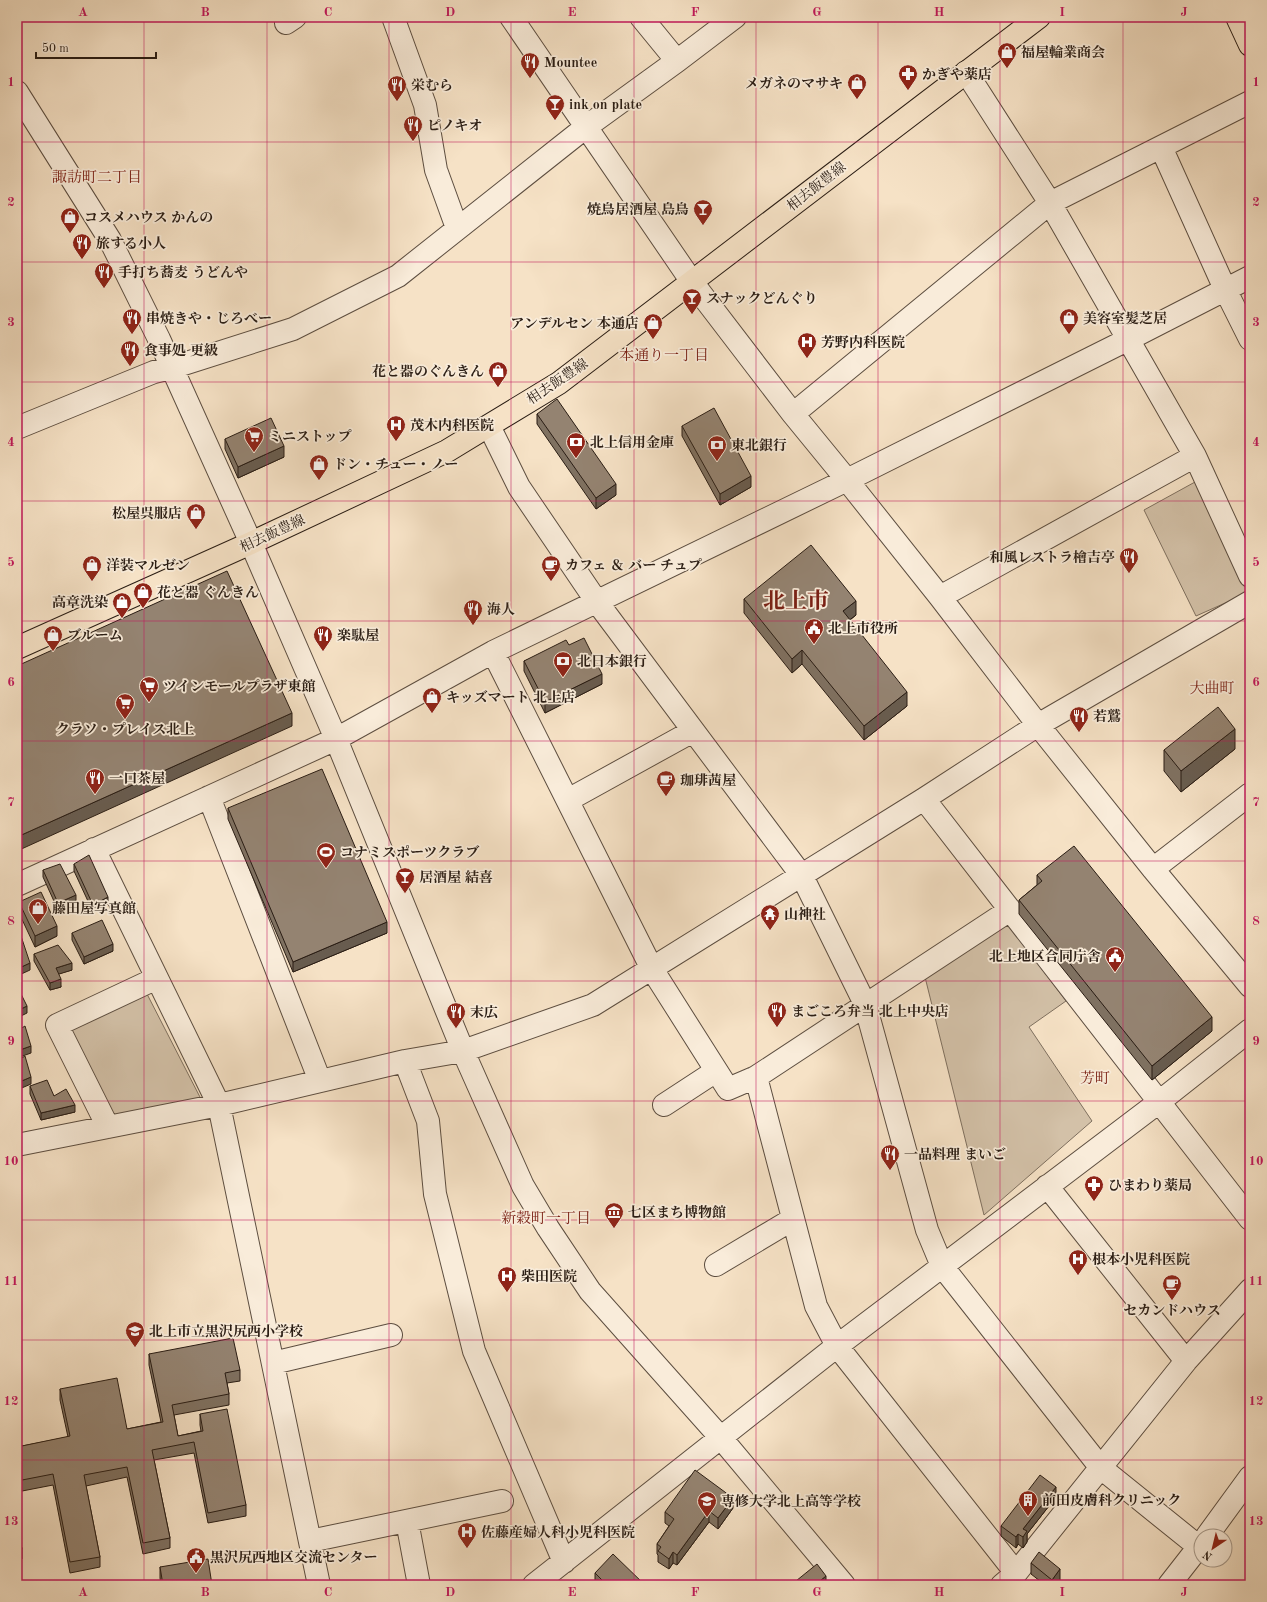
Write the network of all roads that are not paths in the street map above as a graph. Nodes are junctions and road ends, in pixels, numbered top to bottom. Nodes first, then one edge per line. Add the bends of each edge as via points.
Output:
1 (394, 17) edge
2 (511, 17) edge
3 (641, 17) edge
4 (735, 17) edge
5 (1237, 17) edge
6 (1034, 18) edge
7 (1250, 45) edge
8 (678, 61) junction
9 (966, 72) junction
10 (17, 92) edge
11 (1250, 102) edge
12 (586, 127) junction
13 (1161, 147) junction
14 (1050, 203) junction
15 (458, 228) junction
16 (1250, 277) edge
17 (692, 282) junction
18 (1225, 289) junction
19 (1129, 339) junction
20 (1250, 339) edge
21 (171, 368) junction
22 (793, 414) junction
23 (489, 426) junction
24 (17, 428) edge
25 (1195, 456) junction
26 (847, 480) junction
27 (251, 543) junction
28 (1250, 576) edge
29 (940, 597) junction
30 (597, 602) junction
31 (1250, 602) edge
32 (17, 648) edge
33 (493, 652) junction
34 (1038, 725) junction
35 (693, 730) junction
36 (336, 739) junction
37 (1250, 794) edge
38 (209, 797) junction
39 (568, 800) junction
40 (924, 800) junction
41 (94, 850) junction
42 (1153, 869) junction
43 (802, 876) junction
44 (17, 885) edge
45 (1010, 910) junction
46 (652, 969) junction
47 (157, 978) junction
48 (1250, 986) edge
49 (865, 1004) junction
50 (1250, 1030) edge
51 (463, 1050) junction
52 (405, 1061) junction
53 (716, 1071) junction
54 (756, 1077) junction
55 (320, 1081) junction
56 (1159, 1102) junction
57 (219, 1105) junction
58 (664, 1105) dead end
59 (108, 1127) junction
60 (17, 1145) edge
61 (1047, 1186) junction
62 (1250, 1218) edge
63 (793, 1219) junction
64 (716, 1265) dead end
65 (942, 1266) junction
66 (1250, 1290) edge
67 (391, 1335) dead end
68 (837, 1346) junction
69 (1186, 1361) junction
70 (273, 1363) junction
71 (721, 1438) junction
72 (1101, 1468) junction
73 (1250, 1477) edge
74 (502, 1501) dead end
75 (407, 1521) junction
76 (1212, 1528) edge
77 (1193, 1535) edge
78 (310, 1541) junction
79 (1193, 1554) edge
80 (564, 1562) junction
81 (1009, 1579) edge
82 (319, 1585) edge
83 (419, 1585) edge
84 (534, 1585) edge
85 (844, 1585) edge
86 (1169, 1585) edge

1 - 15 street via 425,105 436,170
2 - 12 street
3 - 8 street
4 - 8 street
5 - 7 main road
6 - 9 main road, 相去飯豊線
8 - 12 street
9 - 14 street
9 - 17 main road, 相去飯豊線
10 - 21 street via 110,240
11 - 13 street
12 - 15 street
12 - 17 street
13 - 14 street
13 - 18 street
14 - 19 street
14 - 22 street
15 - 21 street via 398,276 293,329
16 - 18 street
17 - 22 street
17 - 23 main road, 相去飯豊線 via 559,382
18 - 19 street
18 - 20 street
19 - 25 street
19 - 26 street
21 - 24 street via 154,372
21 - 27 street
22 - 26 street
23 - 27 main road, 相去飯豊線 via 447,451
23 - 30 street via 519,486
25 - 28 street
25 - 29 street
26 - 29 street
26 - 30 street
27 - 32 main road, 相去飯豊線
27 - 36 street
29 - 34 street
30 - 33 street
30 - 35 street
31 - 34 street
33 - 36 street
33 - 39 street
34 - 40 street
34 - 42 street
35 - 39 street
35 - 43 street
36 - 38 street
36 - 51 street
37 - 42 street
38 - 41 street
38 - 55 street
39 - 46 street
40 - 43 street
40 - 45 street
41 - 44 street
41 - 47 street
42 - 48 street
43 - 46 street
43 - 49 street
45 - 49 street
45 - 56 street
46 - 51 street via 593,1005
46 - 53 street
47 - 57 street
47 - 59 street via 57,1025
49 - 54 street
49 - 65 street via 927,1230
50 - 56 street
51 - 52 street
51 - 71 street via 523,1186 548,1228 590,1291
52 - 55 street
52 - 80 street via 428,1121 434,1194 474,1351
53 - 54 street via 728,1089
53 - 58 street
54 - 63 street
55 - 57 street
56 - 61 street
56 - 62 street
57 - 59 street
57 - 70 street
59 - 60 street
61 - 65 street
61 - 69 street
63 - 64 street
63 - 68 street via 816,1306
65 - 68 street
65 - 72 street
66 - 69 street
67 - 70 street
68 - 71 street
68 - 81 street
69 - 72 street
70 - 78 street
71 - 80 street
71 - 85 street
72 - 77 street
72 - 81 street
73 - 76 street
74 - 75 street
75 - 78 street
75 - 83 street
78 - 82 street
79 - 86 street
80 - 84 street

